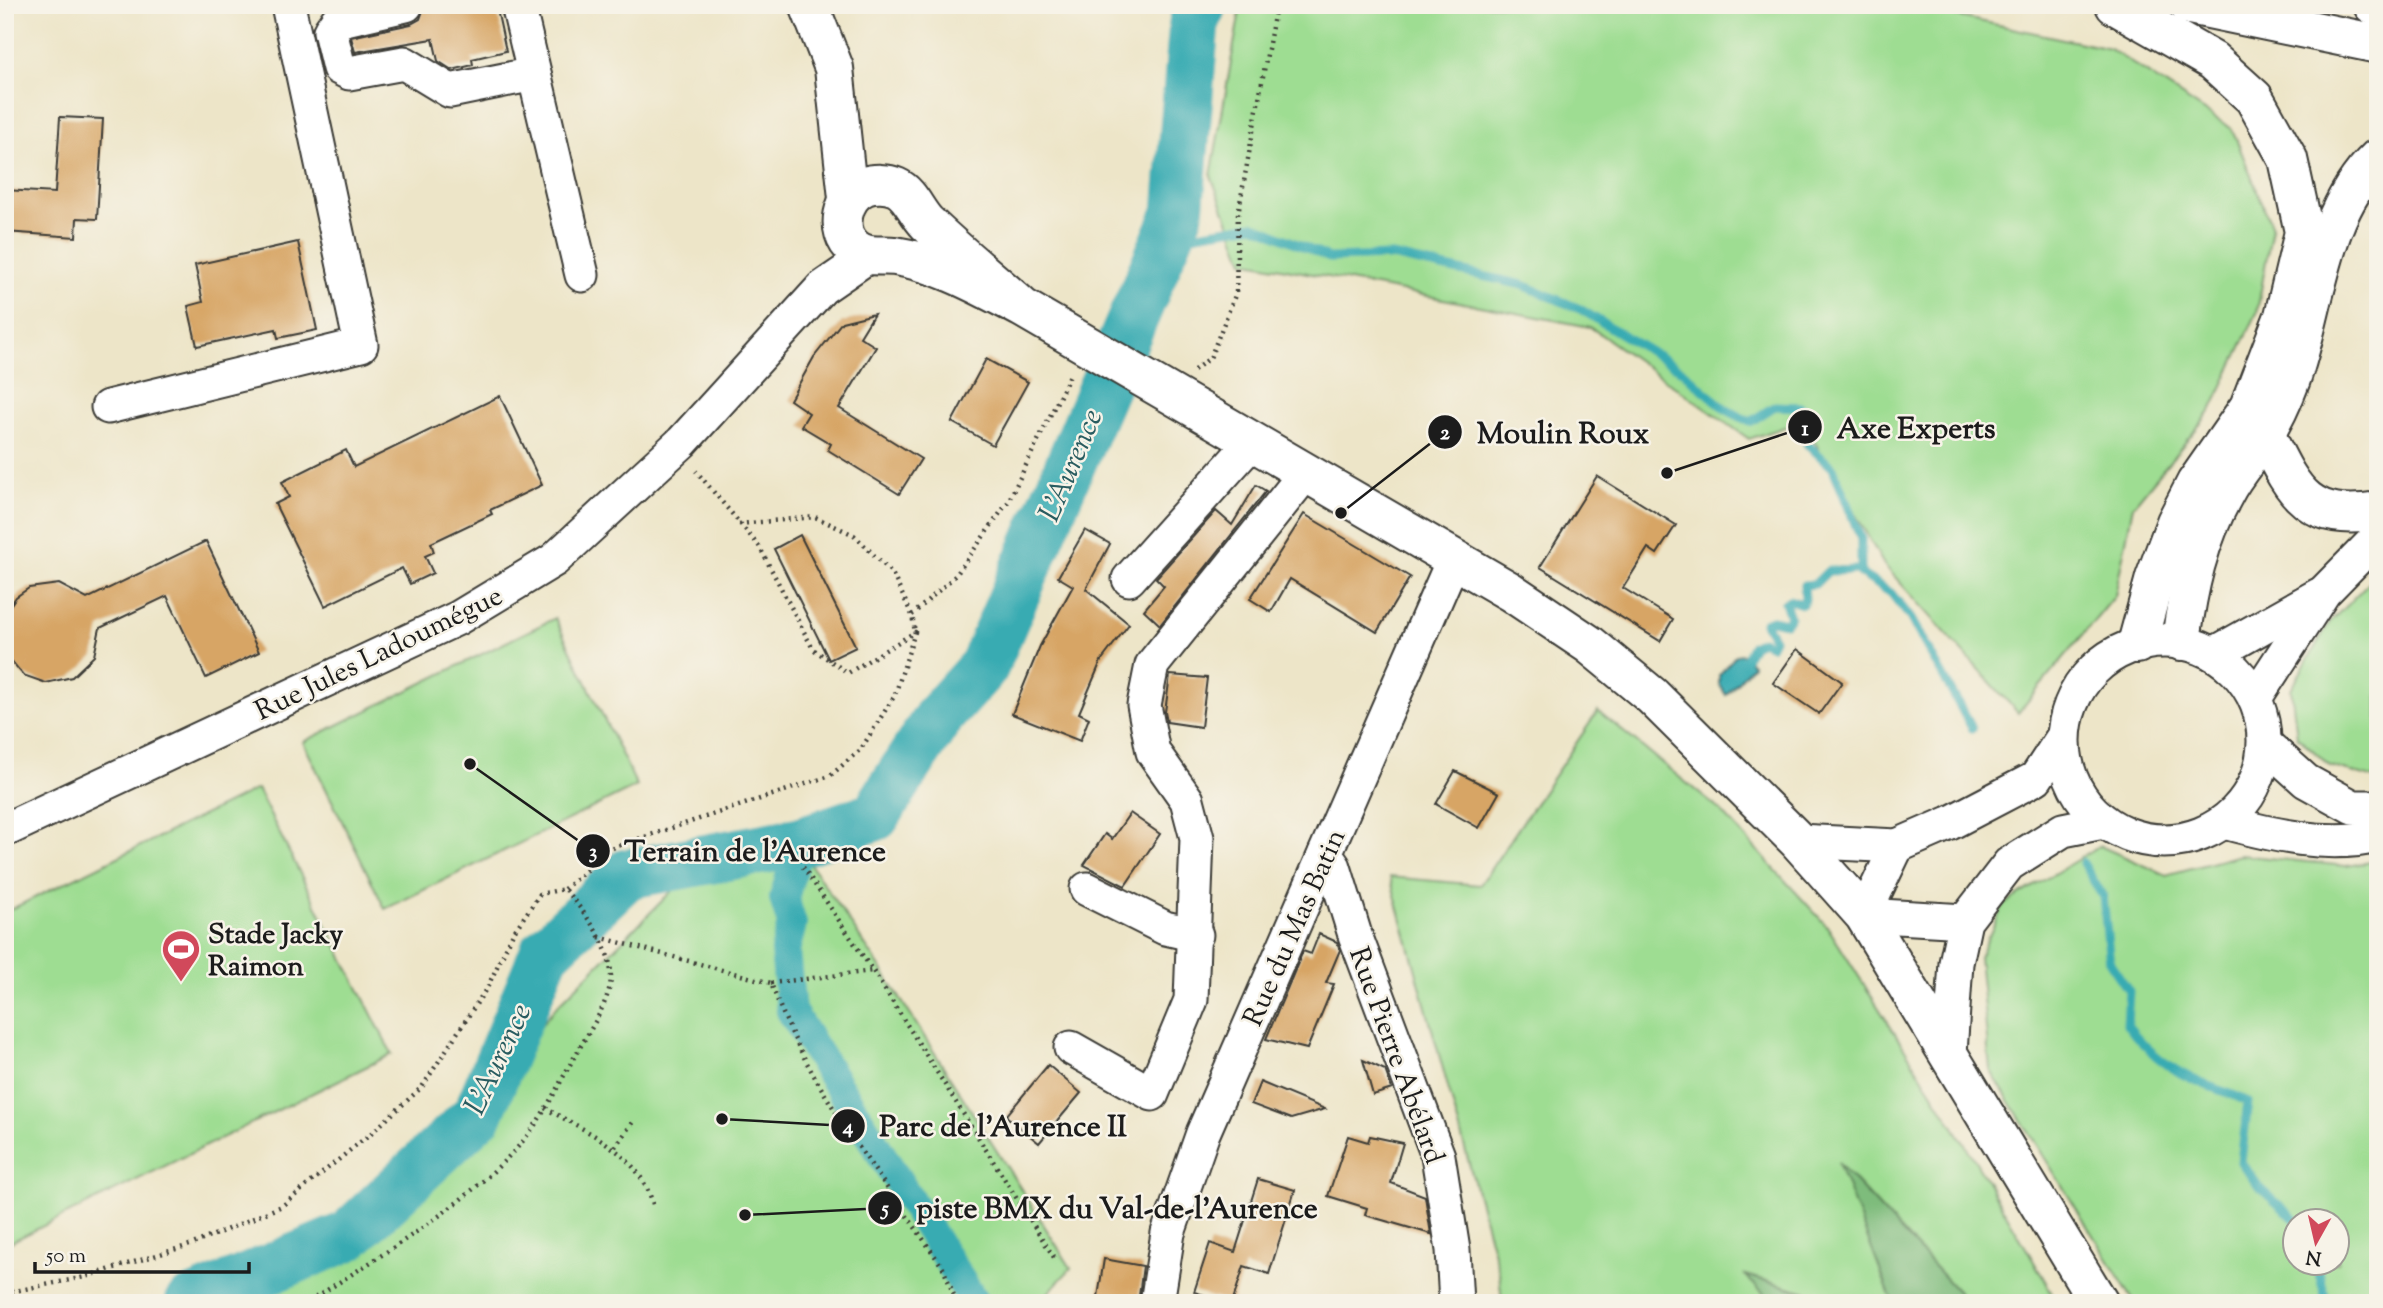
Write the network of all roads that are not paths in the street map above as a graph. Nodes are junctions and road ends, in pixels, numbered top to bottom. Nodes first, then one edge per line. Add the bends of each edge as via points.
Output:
1 (288, 5) edge
2 (406, 5) edge
3 (518, 5) edge
4 (809, 5) edge
5 (2115, 5) edge
6 (2189, 5) edge
7 (2378, 44) edge
8 (534, 74) junction
9 (2378, 159) edge
10 (915, 209) junction
11 (864, 235) junction
12 (582, 275) dead end
13 (1023, 308) junction
14 (108, 407) dead end
15 (2265, 434) junction
16 (1252, 442) junction
17 (1305, 474) junction
18 (2378, 511) edge
19 (2378, 537) edge
20 (1454, 558) junction
21 (1129, 579) dead end
22 (2324, 592) junction
23 (2137, 644) junction
24 (2197, 648) junction
25 (2255, 698) junction
26 (2063, 737) junction
27 (2265, 744) junction
28 (2378, 807) edge
29 (2103, 821) junction
30 (2224, 822) junction
31 (5, 830) edge
32 (2378, 836) edge
33 (1798, 841) junction
34 (1897, 846) junction
35 (1325, 854) junction
36 (1087, 889) dead end
37 (1864, 915) junction
38 (1965, 921) junction
39 (1196, 935) junction
40 (1071, 1048) dead end
41 (1950, 1053) junction
42 (1157, 1303) edge
43 (1456, 1303) edge
44 (2099, 1303) edge

1 - 14 street via 361,345
2 - 8 street via 337,21 330,31 339,68 349,74 404,63 450,91
3 - 8 street
4 - 11 main road via 834,68
5 - 23 main road via 2213,61 2254,97 2288,159 2304,232 2284,316 2249,407 2176,522
6 - 7 main road
8 - 12 street
9 - 15 main road via 2358,177 2331,232 2290,380
10 - 11 main road via 916,228 908,244
10 - 11 main road via 897,187 869,185
10 - 13 main road
11 - 13 main road
11 - 31 street, Rue Jules Ladoumégue via 822,288 681,442 554,560 458,618
13 - 16 main road
15 - 18 main road via 2288,482 2319,509 2358,514
15 - 24 main road via 2225,491 2201,541 2188,585
16 - 17 main road
16 - 21 street
17 - 20 main road
17 - 39 street via 1152,665 1144,705 1153,752 1187,800 1197,838
19 - 22 street
20 - 33 main road via 1600,653 1652,696
20 - 35 street, Rue du Mas Batin
22 - 24 street
22 - 25 street
23 - 24 street
23 - 26 street via 2108,657 2085,678 2069,706
24 - 25 street via 2238,673
25 - 27 street
26 - 29 street via 2067,769 2080,798
26 - 34 street via 2036,778
27 - 28 street via 2306,781 2341,801 2353,807
27 - 30 street via 2259,774 2245,800
29 - 30 street via 2132,836 2164,841 2195,836
29 - 38 street via 2063,830 2009,864
30 - 32 street via 2277,836 2360,841
33 - 34 street
33 - 37 main road
34 - 37 street
35 - 42 street, Rue du Mas Batin via 1203,1133 1168,1233
35 - 43 street, Rue Pierre Abélard via 1334,867 1354,935 1438,1156
36 - 39 street via 1165,928
37 - 38 street
37 - 41 main road
38 - 41 street via 1956,963
39 - 40 street via 1191,1000 1152,1094
41 - 44 main road

